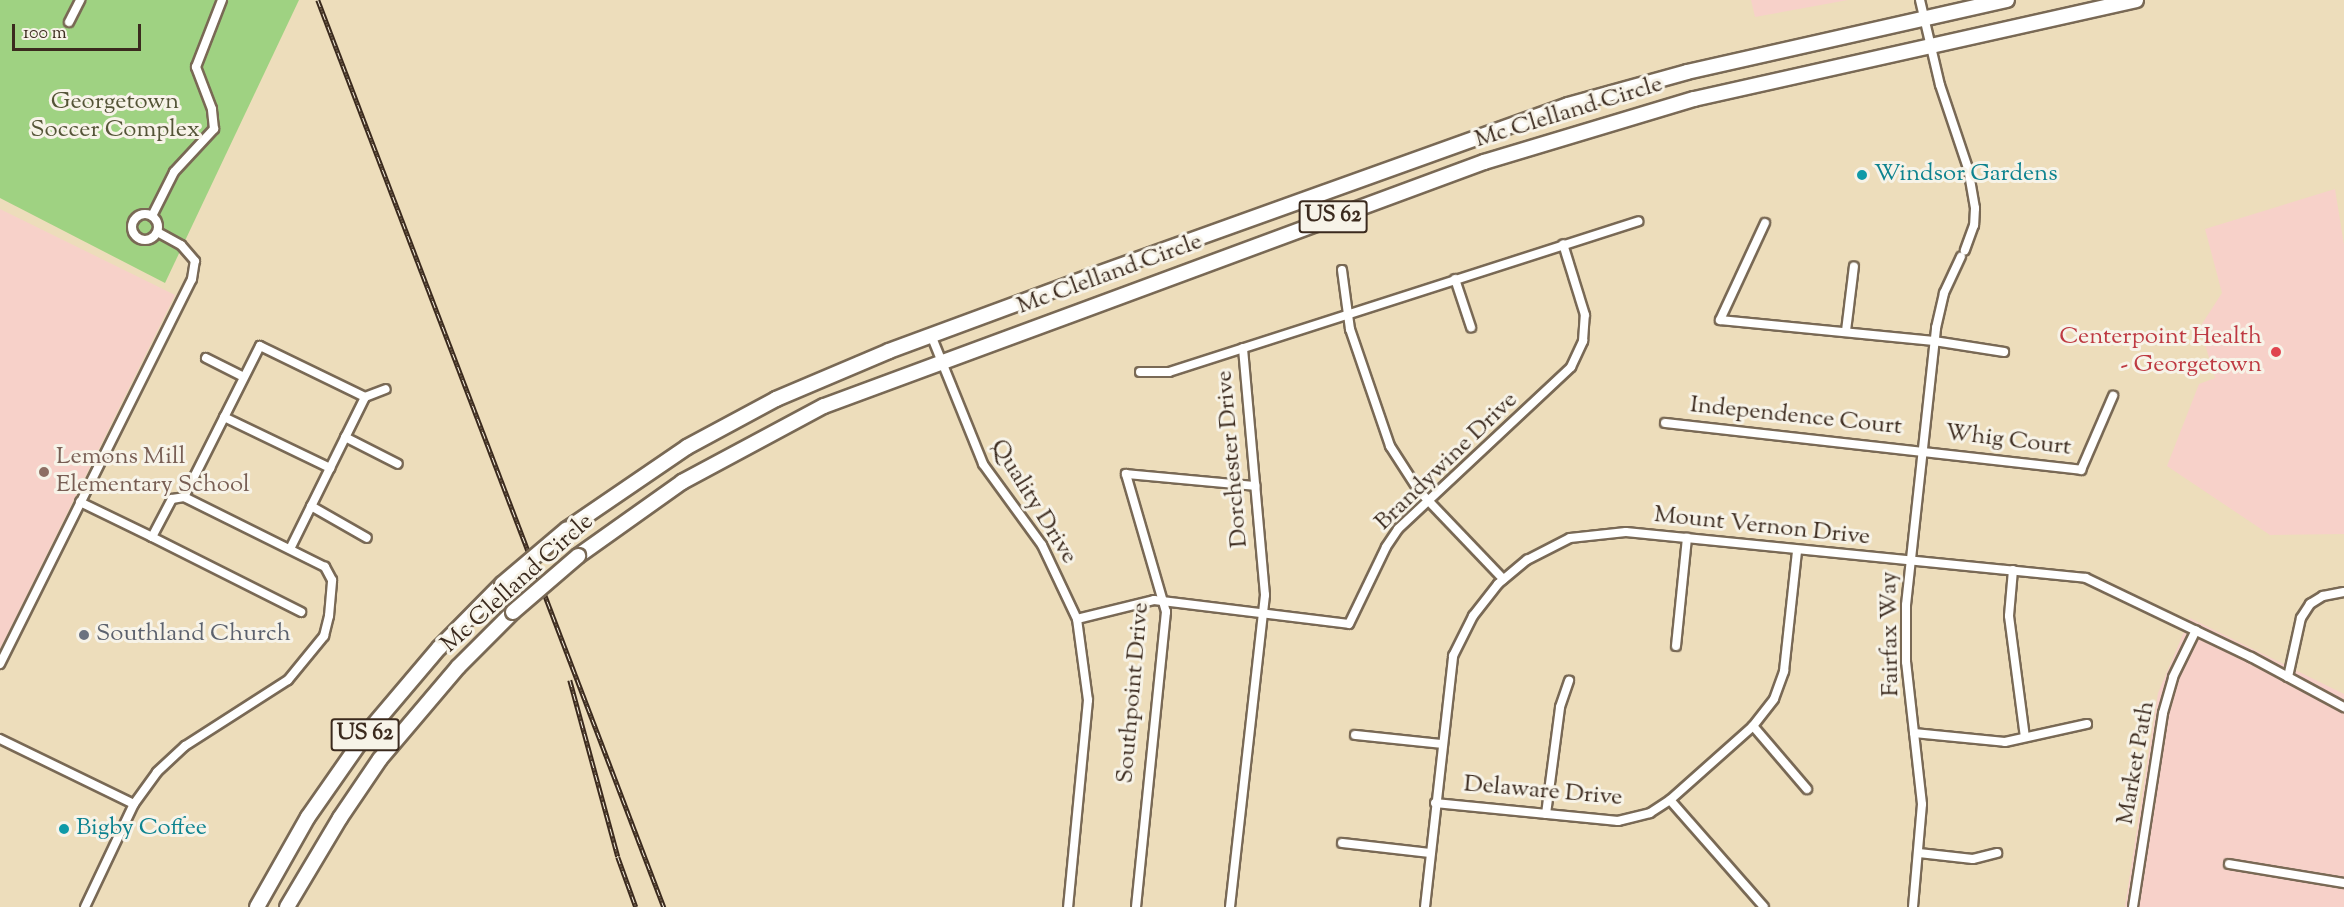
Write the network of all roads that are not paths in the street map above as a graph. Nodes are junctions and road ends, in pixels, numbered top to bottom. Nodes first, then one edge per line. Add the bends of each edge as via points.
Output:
1 (80, 0) edge
2 (222, 0) edge
3 (1920, 0) edge
4 (2007, 0) edge
5 (2136, 0) edge
6 (1924, 18) junction
7 (69, 22) dead end
8 (1930, 45) junction
9 (152, 216) junction
10 (1638, 220) dead end
11 (1765, 223) dead end
12 (158, 232) junction
13 (1563, 244) junction
14 (1854, 266) dead end
15 (1342, 270) dead end
16 (1455, 279) junction
17 (1348, 313) junction
18 (1472, 327) dead end
19 (1846, 331) junction
20 (931, 335) junction
21 (1935, 341) junction
22 (1243, 348) junction
23 (2004, 352) dead end
24 (206, 358) dead end
25 (940, 361) junction
26 (1140, 372) dead end
27 (244, 377) junction
28 (386, 389) dead end
29 (2113, 396) dead end
30 (365, 397) junction
31 (224, 417) junction
32 (1665, 423) dead end
33 (345, 437) junction
34 (1923, 450) junction
35 (398, 464) dead end
36 (330, 468) junction
37 (1255, 486) junction
38 (184, 497) junction
39 (1429, 501) junction
40 (80, 502) junction
41 (311, 506) junction
42 (152, 537) junction
43 (367, 538) dead end
44 (1687, 538) junction
45 (290, 549) junction
46 (1797, 551) junction
47 (1909, 563) junction
48 (2013, 570) junction
49 (1503, 579) junction
50 (2344, 592) edge
51 (1164, 601) junction
52 (302, 612) dead end
53 (1263, 612) junction
54 (1077, 619) junction
55 (2196, 630) junction
56 (1676, 646) dead end
57 (0, 664) edge
58 (2288, 677) junction
59 (1569, 681) dead end
60 (2344, 707) edge
61 (2086, 724) dead end
62 (1754, 726) junction
63 (1914, 733) junction
64 (1355, 735) dead end
65 (2025, 737) junction
66 (0, 739) edge
67 (1442, 744) junction
68 (1807, 789) dead end
69 (1670, 800) junction
70 (1435, 803) junction
71 (134, 804) junction
72 (1546, 814) junction
73 (1342, 843) dead end
74 (1430, 853) junction
75 (1919, 853) junction
76 (1997, 853) dead end
77 (2229, 864) dead end
78 (2344, 883) edge
79 (85, 907) edge
80 (257, 907) edge
81 (287, 907) edge
82 (1068, 907) edge
83 (1136, 907) edge
84 (1230, 907) edge
85 (1425, 907) edge
86 (1764, 907) edge
87 (1913, 907) edge
88 (2133, 907) edge

1 - 7 street
2 - 9 street via 196,67 213,110 214,129 174,172
3 - 6 street
4 - 6 highway, Mc Clelland Circle / US 62
5 - 8 highway, Mc Clelland Circle / US 62
6 - 8 street
6 - 20 highway, Mc Clelland Circle / US 62 via 1687,72 1549,111
8 - 21 street, Fairfax Way via 1968,168 1975,208 1974,225 1944,292
8 - 25 highway, Mc Clelland Circle / US 62 via 1714,94 1570,134
9 - 12 street via 158,223
9 - 12 street via 138,216 132,231 144,241
10 - 13 street, Dorchester Drive
11 - 19 street via 1720,320
12 - 40 street via 181,245 195,261 192,279
13 - 16 street, Dorchester Drive
13 - 39 street, Brandywine Drive via 1585,315 1583,341 1571,367
14 - 19 street
15 - 17 street
16 - 17 street, Dorchester Drive
16 - 18 street
17 - 22 street, Dorchester Drive
17 - 39 street via 1390,446
19 - 21 street
20 - 25 street, Quality Drive
20 - 80 highway, Mc Clelland Circle / US 62, bridge via 846,368 739,418 657,465 567,529 443,643 366,734 317,803
21 - 23 street
21 - 34 street, Fairfax Way
22 - 26 street via 1169,372
22 - 37 street, Dorchester Drive
24 - 27 street
25 - 54 street, Quality Drive via 983,464 1042,545
25 - 81 highway, Mc Clelland Circle / US 62, bridge via 824,406 734,451 671,488 578,556 513,612 458,667 380,759
27 - 30 street via 260,346
27 - 31 street
28 - 30 street
29 - 34 street, Whig Court via 2081,470
30 - 33 street
31 - 36 street
31 - 38 street
32 - 34 street, Independence Court
33 - 35 street
33 - 36 street
34 - 47 street, Fairfax Way
36 - 41 street
37 - 51 street, Southpoint Drive via 1126,474
37 - 53 street, Dorchester Drive via 1265,595
38 - 42 street via 172,499
38 - 45 street
39 - 49 street
39 - 53 street, Brandywine Drive via 1386,547 1349,624
40 - 42 street
40 - 57 street
41 - 43 street
41 - 45 street
42 - 52 street
44 - 46 street, Mount Vernon Drive
44 - 49 street, Mount Vernon Drive via 1604,531 1570,538 1527,560
44 - 56 street
45 - 71 street via 325,567 332,580 324,636 288,680 185,746 156,772
46 - 47 street, Mount Vernon Drive
46 - 62 street, Delaware Drive via 1784,671 1774,699
47 - 48 street, Mount Vernon Drive
47 - 63 street, Fairfax Way via 1906,662
48 - 55 street, Mount Vernon Drive via 2086,579
48 - 65 street via 2009,616
49 - 67 street, Mount Vernon Drive via 1473,616 1454,656
50 - 58 street via 2323,596 2310,604 2297,627
51 - 53 street, Brandywine Drive
51 - 54 street, Brandywine Drive via 1144,600
51 - 83 street, Southpoint Drive
53 - 84 street, Dorchester Drive
54 - 82 street, Quality Drive via 1088,700
55 - 58 street, Mount Vernon Drive
55 - 88 street, Market Path via 2173,677 2163,713
58 - 60 street, Mount Vernon Drive
59 - 72 street via 1560,707
61 - 65 street
62 - 68 street
62 - 69 street, Delaware Drive
63 - 65 street via 2005,742
63 - 75 street, Fairfax Way via 1922,804
64 - 67 street
66 - 71 street
67 - 70 street, Mount Vernon Drive
69 - 72 street, Delaware Drive via 1650,813 1618,821
69 - 86 street
70 - 72 street, Delaware Drive
70 - 74 street, Mount Vernon Drive
71 - 79 street
73 - 74 street
74 - 85 street, Mount Vernon Drive
75 - 76 street via 1973,859
75 - 87 street, Fairfax Way
77 - 78 street

